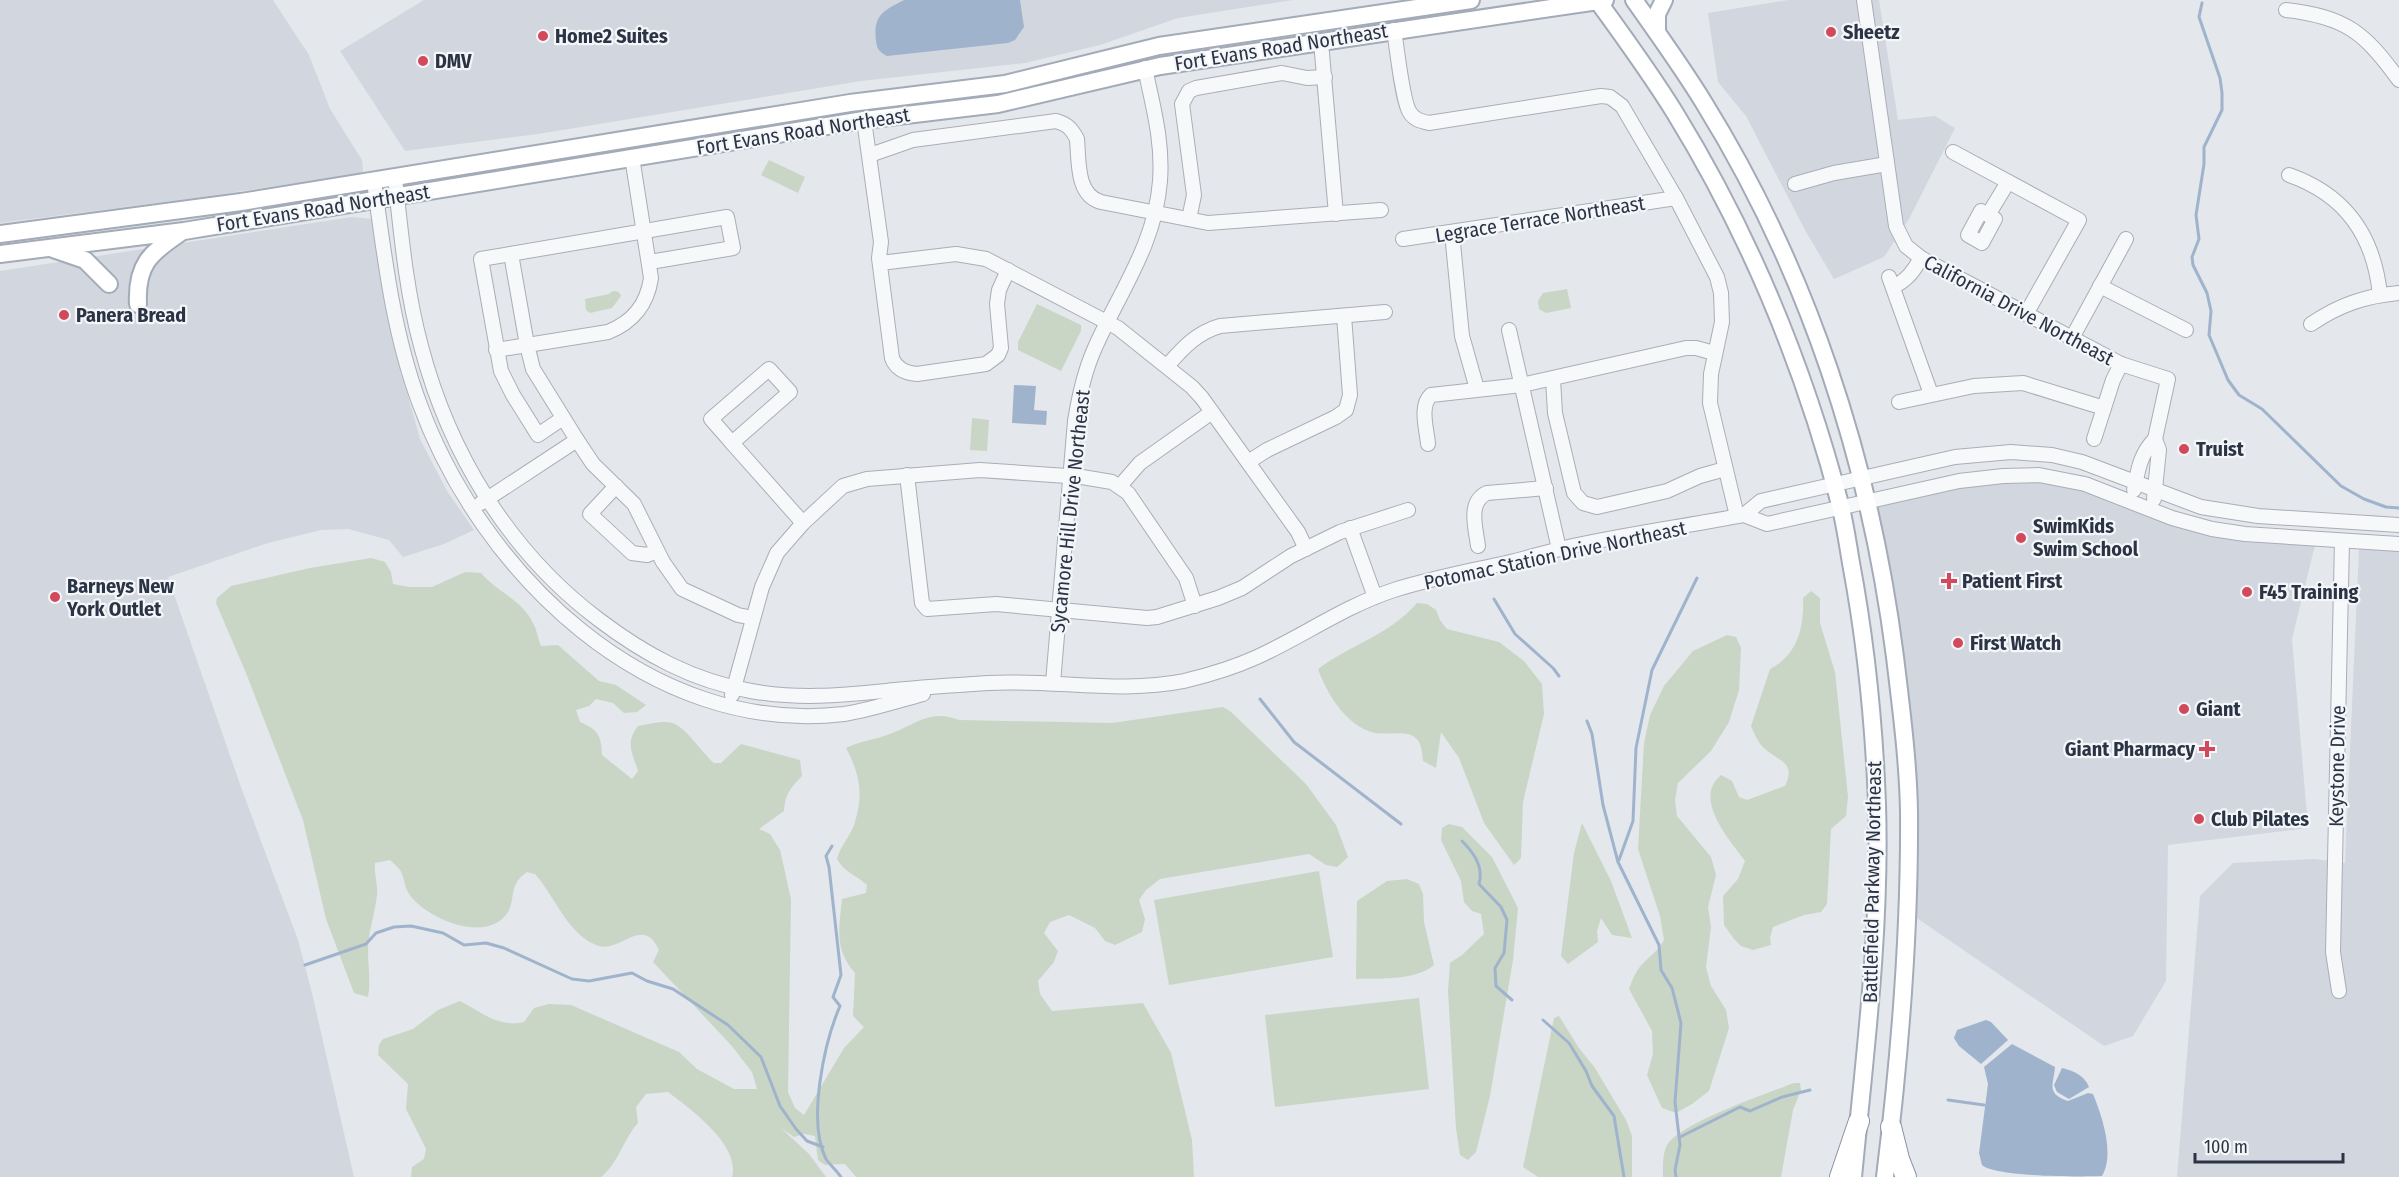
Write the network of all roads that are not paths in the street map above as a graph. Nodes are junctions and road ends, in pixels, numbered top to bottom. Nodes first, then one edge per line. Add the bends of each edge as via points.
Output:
1 (1471, 0) edge
2 (1600, 0) edge
3 (1634, 0) edge
4 (1664, 0) edge
5 (1864, 0) edge
6 (2286, 10) dead end
7 (1394, 30) junction
8 (1657, 32) junction
9 (1320, 42) junction
10 (1145, 68) junction
11 (1325, 77) junction
12 (2399, 80) edge
13 (864, 120) junction
14 (1953, 152) dead end
15 (870, 156) junction
16 (632, 157) junction
17 (1887, 164) junction
18 (2289, 175) dead end
19 (395, 178) junction
20 (374, 181) junction
21 (2008, 182) junction
22 (1795, 184) dead end
23 (397, 196) junction
24 (1676, 198) junction
25 (377, 199) junction
26 (1381, 210) dead end
27 (1155, 212) junction
28 (1336, 214) junction
29 (1988, 215) dead end
30 (1189, 219) junction
31 (184, 231) junction
32 (644, 231) junction
33 (1452, 233) junction
34 (0, 234) edge
35 (1403, 239) dead end
36 (2126, 239) dead end
37 (50, 248) junction
38 (0, 254) edge
39 (511, 254) junction
40 (1921, 258) junction
41 (650, 262) junction
42 (880, 263) junction
43 (1008, 270) junction
44 (109, 284) dead end
45 (2100, 286) junction
46 (2399, 293) edge
47 (2380, 295) junction
48 (138, 304) dead end
49 (1385, 312) dead end
50 (2026, 314) junction
51 (1344, 316) junction
52 (1108, 323) junction
53 (2311, 324) dead end
54 (1509, 330) dead end
55 (2186, 330) dead end
56 (2072, 338) junction
57 (527, 345) junction
58 (496, 350) junction
59 (1714, 353) junction
60 (2121, 364) junction
61 (1167, 366) junction
62 (1553, 379) junction
63 (1522, 385) junction
64 (1477, 389) junction
65 (1930, 394) junction
66 (1899, 402) dead end
67 (2104, 408) junction
68 (1212, 412) junction
69 (563, 418) junction
70 (2094, 439) dead end
71 (2155, 439) junction
72 (577, 440) junction
73 (732, 442) junction
74 (1428, 444) dead end
75 (1248, 462) junction
76 (1725, 469) junction
77 (907, 475) junction
78 (1070, 476) junction
79 (1862, 479) junction
80 (2136, 482) junction
81 (1834, 485) junction
82 (616, 486) junction
83 (1120, 486) junction
84 (1546, 488) junction
85 (2155, 490) junction
86 (487, 499) junction
87 (2133, 501) junction
88 (1867, 502) junction
89 (1841, 508) junction
90 (472, 509) junction
91 (1408, 510) dead end
92 (2152, 511) junction
93 (1740, 515) junction
94 (802, 523) junction
95 (2399, 525) edge
96 (1350, 528) junction
97 (2342, 541) junction
98 (2399, 544) edge
99 (1478, 546) dead end
100 (1306, 549) junction
101 (1559, 549) junction
102 (657, 551) junction
103 (1375, 597) junction
104 (1195, 606) junction
105 (1059, 610) junction
106 (753, 618) junction
107 (1053, 683) junction
108 (954, 686) junction
109 (734, 687) junction
110 (729, 705) junction
111 (2339, 991) dead end
112 (1858, 1121) junction
113 (1891, 1127) junction
114 (1840, 1177) edge
115 (1853, 1177) edge
116 (1886, 1177) edge
117 (1906, 1177) edge

1 - 19 main road, Fort Evans Road Northeast via 1160,46 1005,84 838,105
2 - 7 main road, Fort Evans Road Northeast
2 - 81 main road, Battlefield Parkway Northeast via 1674,112 1753,257 1802,379
3 - 8 main road, Battlefield Parkway Northeast
4 - 8 main road via 1657,14
5 - 17 street, California Drive Northeast
6 - 12 street via 2323,15 2352,29 2378,51
7 - 9 main road, Fort Evans Road Northeast
7 - 24 street via 1407,105 1415,118 1429,123 1610,97 1622,106
8 - 79 main road, Battlefield Parkway Northeast via 1704,104 1766,215 1828,363
9 - 10 main road, Fort Evans Road Northeast
9 - 11 street
10 - 13 main road, Fort Evans Road Northeast via 998,104
10 - 27 street, Sycamore Hill Drive Northeast via 1161,146
11 - 28 street
11 - 30 street via 1282,73 1189,92 1182,104 1194,195
13 - 15 street
13 - 16 main road, Fort Evans Road Northeast
14 - 21 street
15 - 27 street via 913,140 1056,121 1070,127 1077,139 1087,195 1101,202
15 - 42 street
16 - 23 main road, Fort Evans Road Northeast
16 - 32 street
17 - 22 street
17 - 40 street, California Drive Northeast via 1900,237
18 - 47 street via 2334,198 2358,225 2374,258
19 - 20 main road, Fort Evans Road Northeast
19 - 23 street, Potomac Station Drive Northeast
20 - 25 street, Potomac Station Drive Northeast
20 - 34 main road, Fort Evans Road Northeast
21 - 29 street
21 - 50 street via 2079,220
23 - 25 main road, Fort Evans Road Northeast
23 - 86 street, Potomac Station Drive Northeast via 413,308 429,373 452,436
24 - 33 street, Legrace Terrace Northeast
24 - 59 street via 1717,277 1721,293 1722,322
25 - 31 main road, Fort Evans Road Northeast
25 - 90 street, Potomac Station Drive Northeast via 398,330 412,381 443,459
26 - 28 street
27 - 30 street
27 - 52 street, Sycamore Hill Drive Northeast via 1140,261
28 - 30 street via 1223,223
31 - 37 main road, Fort Evans Road Northeast
31 - 48 main road via 144,265 137,288
32 - 39 street
32 - 41 street
32 - 41 street via 727,217 733,248
33 - 35 street, Legrace Terrace Northeast
33 - 64 street via 1462,336
36 - 45 street
37 - 38 main road, Fort Evans Road Northeast
37 - 44 main road via 85,260
39 - 57 street
39 - 58 street via 481,259
40 - 50 street, California Drive Northeast
40 - 65 street via 1905,281 1891,282
41 - 57 street via 651,278 645,301 620,327
42 - 43 street via 956,254 986,260
42 - 43 street via 892,357 897,367 909,373 986,364 998,355 1002,342 998,296
43 - 52 street
45 - 55 street
45 - 56 street
46 - 47 street
47 - 53 street via 2348,302
49 - 51 street
50 - 56 street, California Drive Northeast
51 - 61 street via 1220,326 1197,335
51 - 75 street via 1350,395 1346,410
52 - 61 street
52 - 78 street, Sycamore Hill Drive Northeast via 1082,387
54 - 63 street
56 - 60 street, California Drive Northeast
57 - 58 street
57 - 69 street via 538,379
58 - 69 street via 505,380 538,435
59 - 62 street via 1686,348
59 - 76 street via 1710,403
60 - 67 street
60 - 71 street, California Drive Northeast via 2168,379
61 - 68 street via 1192,387
62 - 63 street
62 - 76 street via 1556,413 1574,493 1583,503 1597,507 1667,491
63 - 64 street
63 - 84 street
64 - 74 street via 1438,393 1426,399
65 - 66 street
65 - 67 street via 2023,383
67 - 70 street
68 - 75 street
68 - 83 street via 1140,462
69 - 72 street
71 - 80 street via 2145,448
71 - 85 street via 2159,450
72 - 82 street via 593,464
72 - 86 street
73 - 73 street via 711,419 769,369 790,392
73 - 94 street
75 - 100 street
76 - 93 street
77 - 78 street via 980,470
77 - 94 street via 843,486
77 - 105 street via 924,607 983,604
78 - 83 street via 1103,479
78 - 105 street, Sycamore Hill Drive Northeast
79 - 80 street, Potomac Station Drive Northeast via 1954,457 2011,452 2082,462
79 - 81 street, Potomac Station Drive Northeast
79 - 88 main road, Battlefield Parkway Northeast
80 - 85 street, Potomac Station Drive Northeast
80 - 87 street
81 - 89 main road, Battlefield Parkway Northeast
81 - 93 street, Potomac Station Drive Northeast via 1761,501
82 - 102 street via 634,504
82 - 102 street via 590,514 632,553 647,555
83 - 104 street via 1186,578
84 - 99 street via 1481,495 1474,506
84 - 101 street
85 - 92 street
85 - 95 street, Potomac Station Drive Northeast via 2200,507 2258,516
86 - 90 street
86 - 109 street, Potomac Station Drive Northeast via 532,558 590,613 648,654 688,673
87 - 88 street, Potomac Station Drive Northeast via 2066,479 2024,476 1959,481
87 - 92 street, Potomac Station Drive Northeast
88 - 89 street, Potomac Station Drive Northeast
88 - 113 main road, Battlefield Parkway Northeast via 1888,605 1909,808 1904,1011
89 - 93 street, Potomac Station Drive Northeast via 1767,524
89 - 112 main road, Battlefield Parkway Northeast via 1867,663 1877,807 1868,1046
90 - 110 street, Potomac Station Drive Northeast via 538,592 594,640 668,684
91 - 96 street
92 - 97 street, Potomac Station Drive Northeast via 2212,529
93 - 101 street, Potomac Station Drive Northeast
94 - 106 street via 768,569
96 - 100 street
96 - 103 street
97 - 98 street, Potomac Station Drive Northeast
97 - 111 street, Keystone Drive via 2333,952
100 - 104 street via 1242,588
101 - 103 street, Potomac Station Drive Northeast
102 - 106 street via 682,589
103 - 107 street, Potomac Station Drive Northeast via 1260,656 1221,671 1183,681 1122,687
104 - 105 street via 1147,618
105 - 107 street, Sycamore Hill Drive Northeast
106 - 109 street
107 - 108 street, Potomac Station Drive Northeast
108 - 109 street, Potomac Station Drive Northeast via 834,697
108 - 110 street, Potomac Station Drive Northeast via 844,714 783,714
109 - 110 street
112 - 114 highway
112 - 115 main road, Battlefield Parkway Northeast
113 - 116 main road, Battlefield Parkway Northeast
113 - 117 highway

